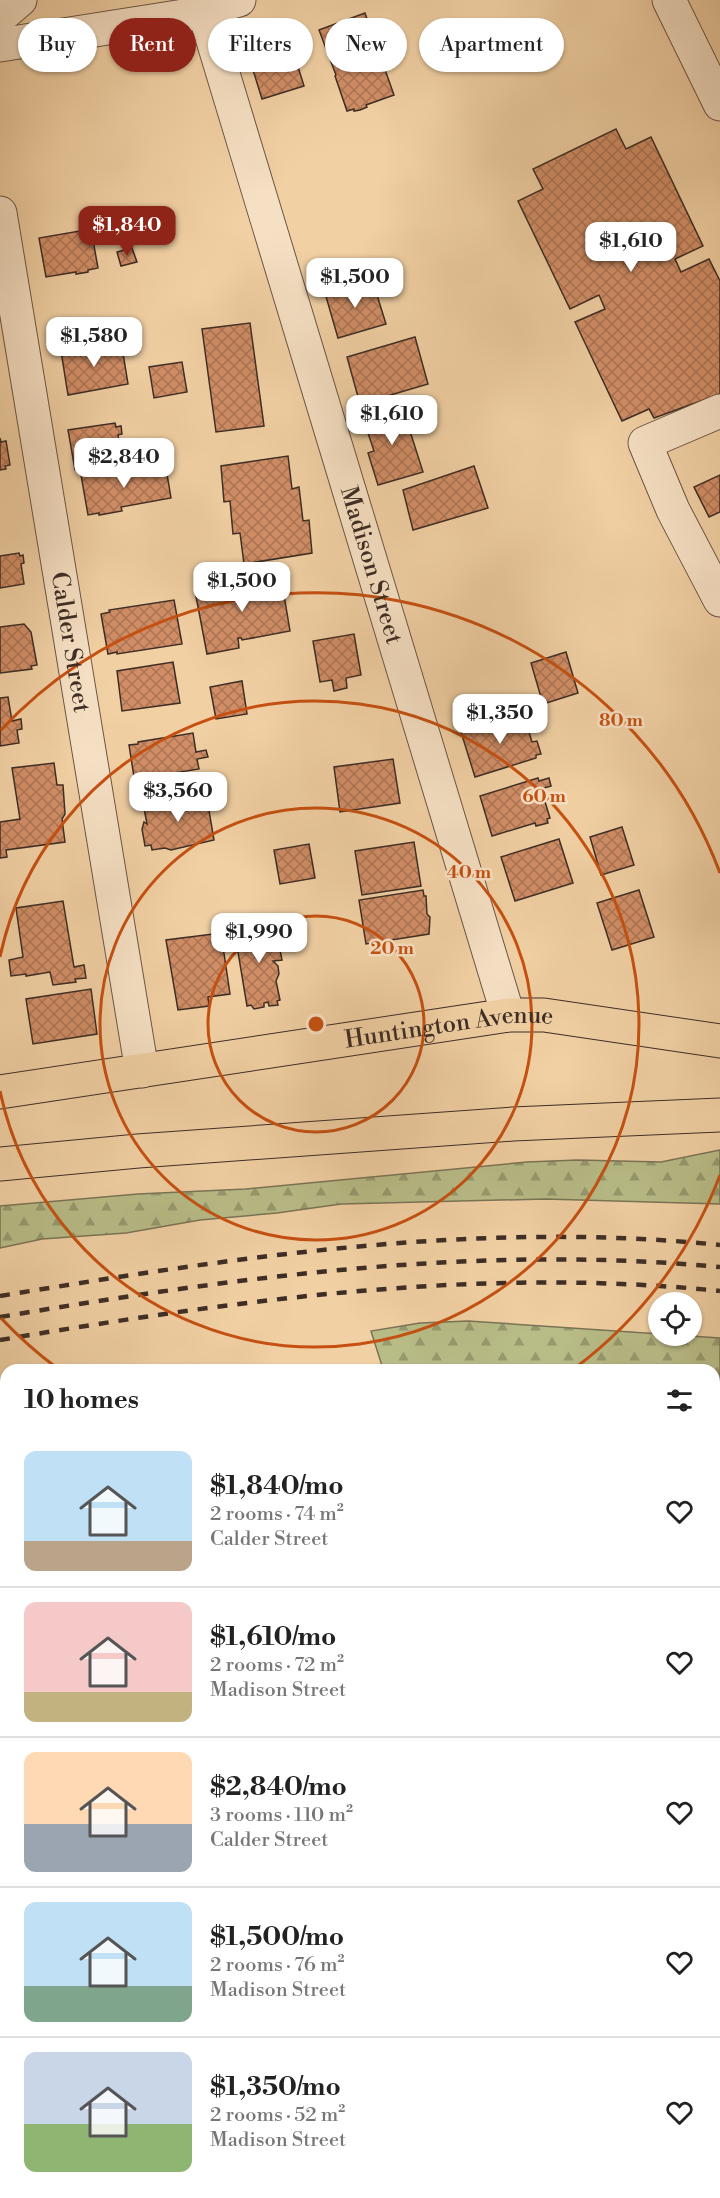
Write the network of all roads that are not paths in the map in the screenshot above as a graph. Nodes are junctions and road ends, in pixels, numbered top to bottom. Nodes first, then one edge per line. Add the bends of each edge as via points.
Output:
1 (20, 0) edge
2 (239, 0) edge
3 (669, 0) edge
4 (204, 11) junction
5 (0, 17) edge
6 (0, 45) edge
7 (720, 104) edge
8 (0, 213) edge
9 (720, 411) edge
10 (720, 600) edge
11 (508, 1015) junction
12 (720, 1041) edge
13 (142, 1071) junction
14 (0, 1092) edge
15 (720, 1115) edge
16 (0, 1164) edge

1 - 5 street
2 - 4 street
3 - 7 street
4 - 6 street
4 - 11 street, Madison Street
8 - 13 street, Calder Street
9 - 10 street via 645,443 673,510
11 - 12 main road, Huntington Avenue via 544,1015
11 - 13 main road, Huntington Avenue
13 - 14 main road, Huntington Avenue
15 - 16 main road via 513,1124

